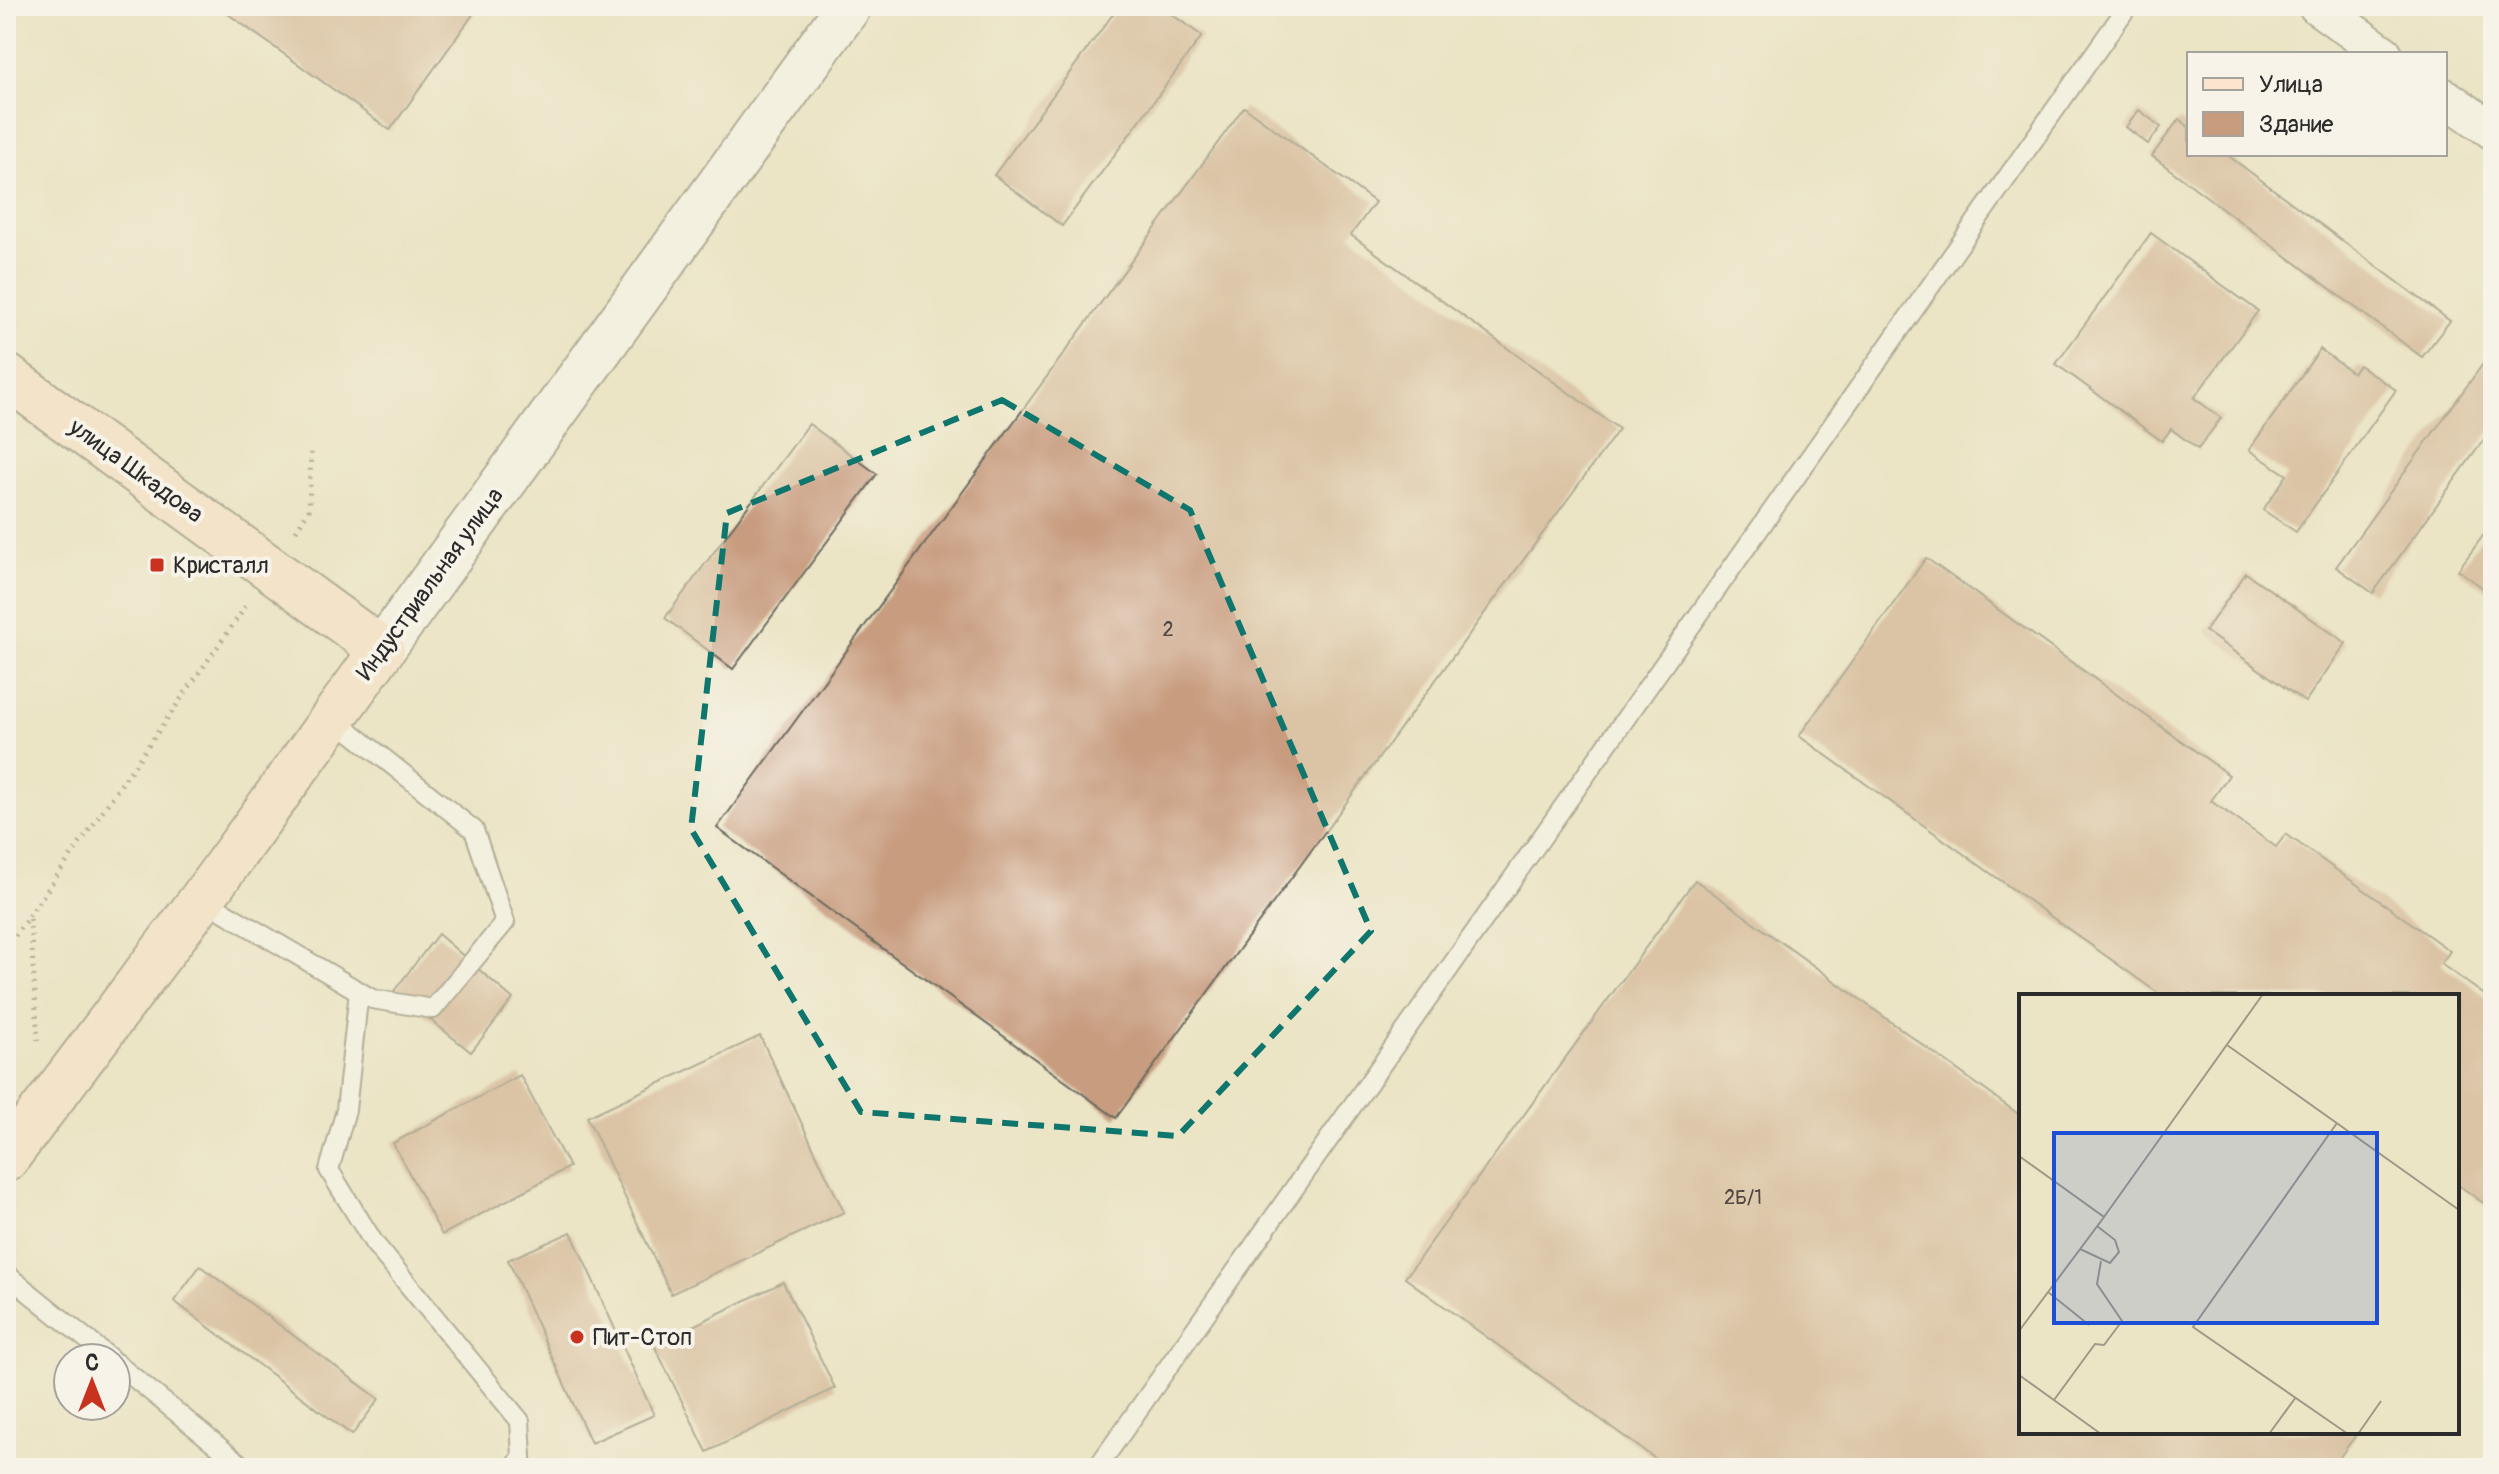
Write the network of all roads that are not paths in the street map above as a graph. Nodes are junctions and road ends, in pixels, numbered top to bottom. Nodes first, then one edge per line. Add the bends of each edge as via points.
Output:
1 (849, 6) edge
2 (2128, 6) edge
3 (2317, 6) edge
4 (2381, 52) edge
5 (2447, 98) edge
6 (2493, 131) edge
7 (6, 376) edge
8 (382, 650) junction
9 (333, 718) junction
10 (202, 899) junction
11 (359, 991) junction
12 (6, 1159) edge
13 (6, 1274) edge
14 (90, 1342) edge
15 (132, 1376) edge
16 (245, 1468) edge
17 (514, 1468) edge
18 (1097, 1468) edge

1 - 8 street, Индустриальная улица
2 - 18 lane
3 - 4 street
5 - 6 street
7 - 8 main road, улица Шкадова
8 - 9 main road, Индустриальная улица
9 - 10 main road, Индустриальная улица
9 - 11 lane via 474,830 505,922 433,1009 372,999
10 - 11 lane
10 - 12 main road, Индустриальная улица
11 - 17 lane via 346,1110 329,1170 374,1243 520,1421 522,1457
13 - 14 lane
15 - 16 lane

